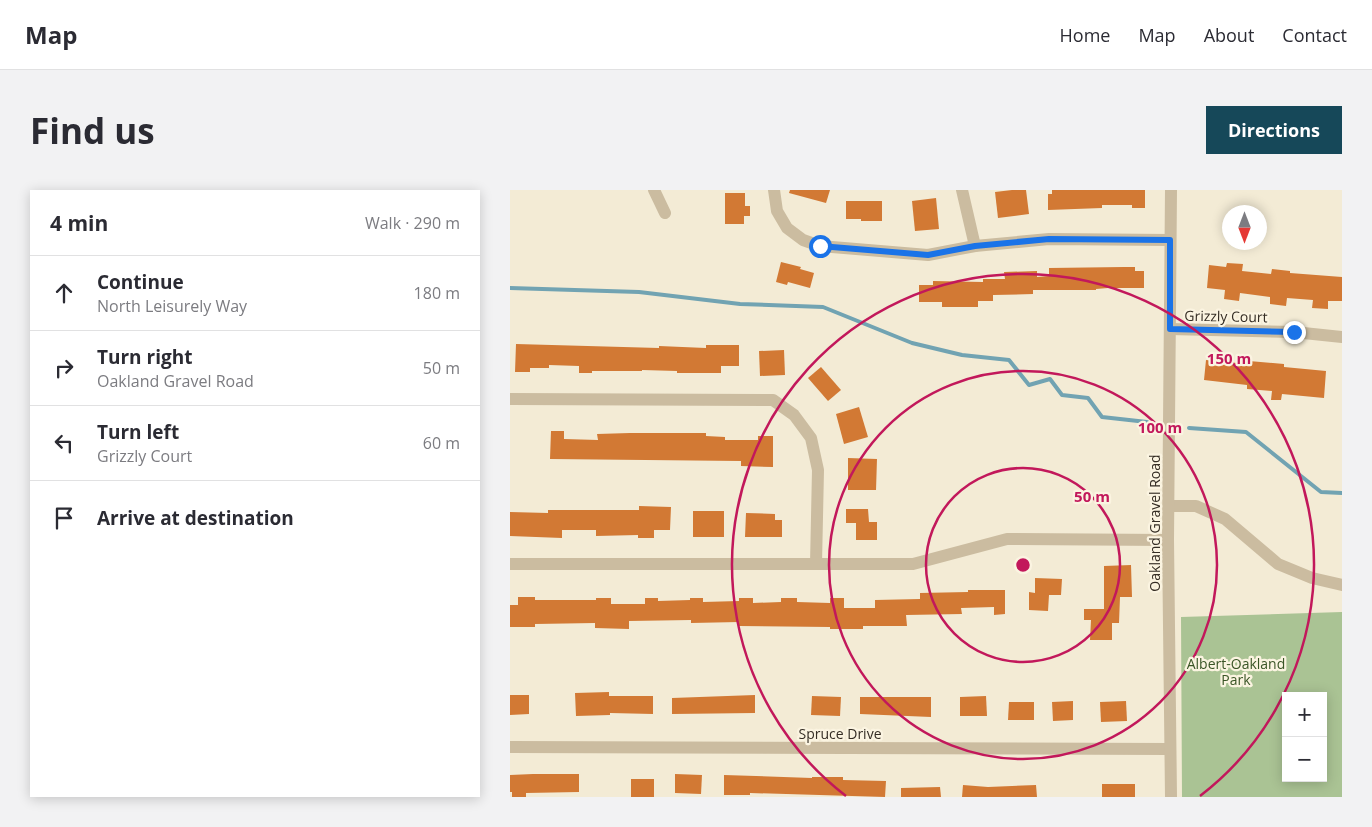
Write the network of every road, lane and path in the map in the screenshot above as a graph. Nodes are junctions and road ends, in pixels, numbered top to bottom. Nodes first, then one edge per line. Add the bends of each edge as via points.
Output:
1 (654, 190) edge
2 (774, 190) edge
3 (962, 190) edge
4 (1171, 190) edge
5 (665, 213) dead end
6 (1170, 240) junction
7 (975, 246) junction
8 (1170, 329) junction
9 (1342, 337) edge
10 (510, 399) edge
11 (1170, 506) junction
12 (1168, 540) junction
13 (510, 564) edge
14 (816, 564) junction
15 (1342, 585) edge
16 (510, 747) edge
17 (1170, 749) junction
18 (1171, 797) edge

1 - 5 street
2 - 7 street via 777,210 787,228 803,240 820,246 928,255
3 - 7 street
4 - 6 street, Oakland Gravel Road
6 - 7 street via 1049,239
6 - 8 street, Oakland Gravel Road
8 - 9 street, Grizzly Court via 1294,332
8 - 11 street, Oakland Gravel Road
10 - 14 street via 773,400 794,415 811,438 818,470
11 - 12 street, Oakland Gravel Road
11 - 15 street via 1196,506 1225,519 1278,564 1312,578
12 - 14 street via 1007,539 913,564
12 - 17 street, Oakland Gravel Road
13 - 14 street
16 - 17 street, Spruce Drive
17 - 18 street, Oakland Gravel Road

